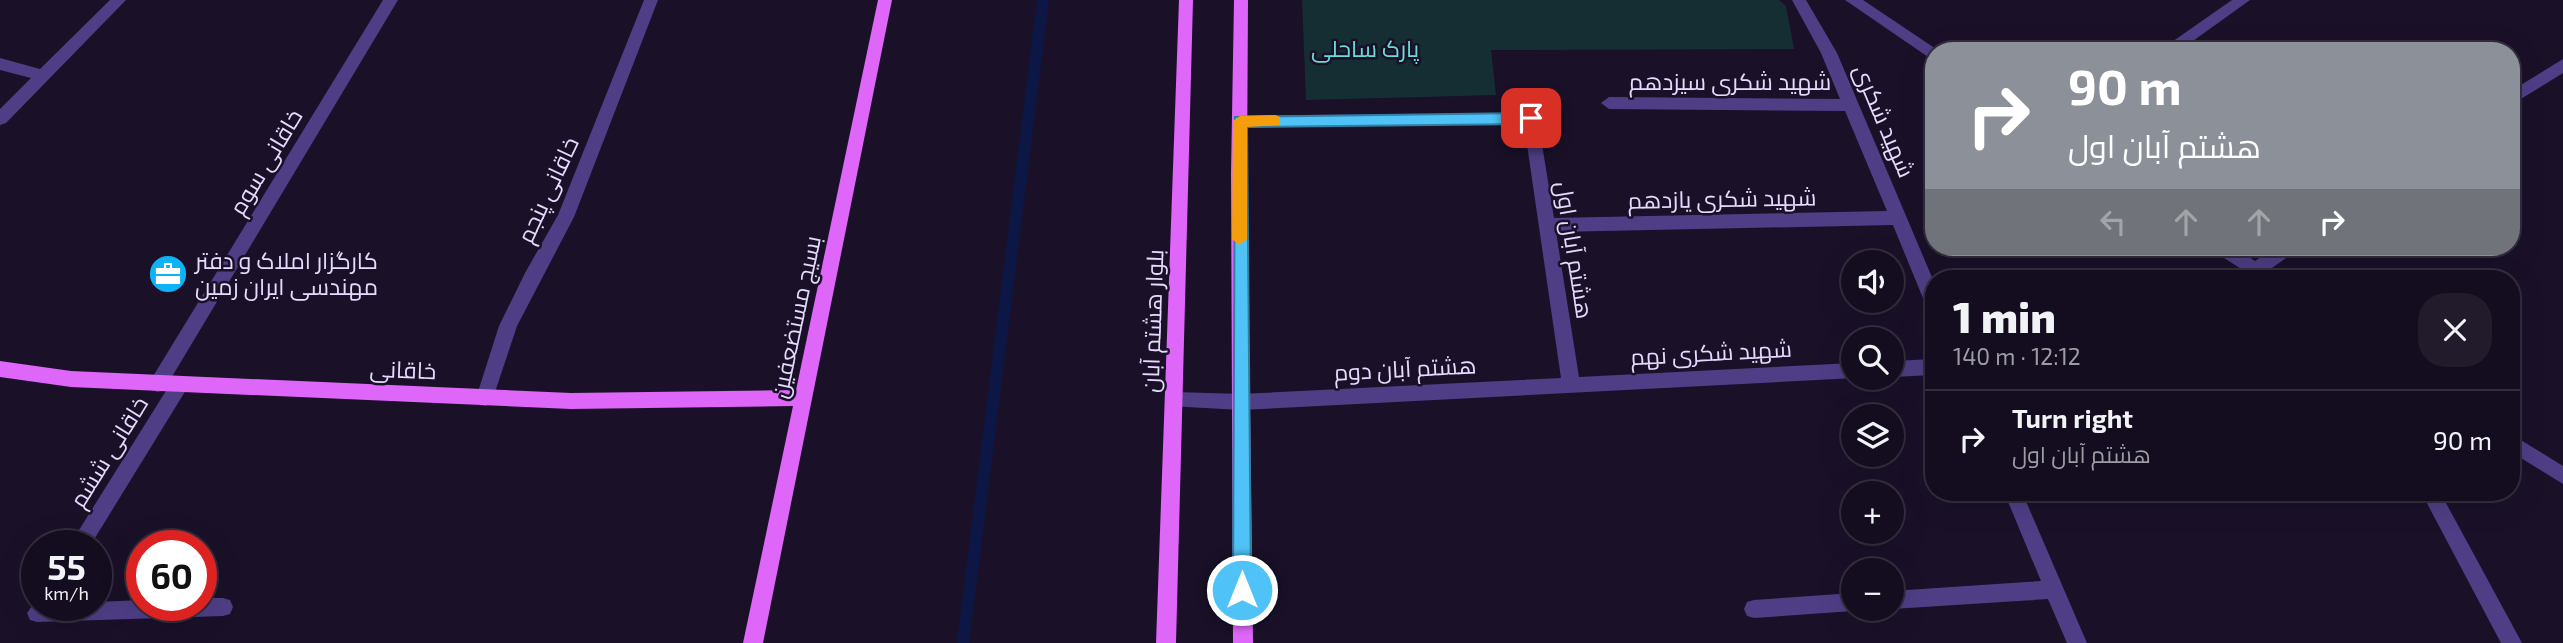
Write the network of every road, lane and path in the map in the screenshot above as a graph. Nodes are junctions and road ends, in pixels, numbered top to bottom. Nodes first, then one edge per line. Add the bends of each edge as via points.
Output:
1 (119, 0) edge
2 (391, 0) edge
3 (652, 0) edge
4 (885, 0) edge
5 (1186, 0) edge
6 (1241, 0) edge
7 (1799, 0) edge
8 (1853, 0) edge
9 (2243, 0) edge
10 (2180, 42) edge
11 (1925, 49) edge
12 (0, 64) edge
13 (2563, 65) edge
14 (43, 76) junction
15 (2520, 93) edge
16 (1609, 103) dead end
17 (1851, 105) junction
18 (0, 119) edge
19 (1240, 121) junction
20 (1898, 218) junction
21 (1547, 225) junction
22 (2234, 256) edge
23 (2280, 256) edge
24 (2255, 270) edge
25 (2265, 270) edge
26 (1925, 282) edge
27 (1925, 367) edge
28 (1904, 368) edge
29 (0, 369) edge
30 (1841, 372) edge
31 (158, 384) junction
32 (180, 384) junction
33 (1571, 385) junction
34 (485, 398) junction
35 (804, 398) junction
36 (1175, 400) junction
37 (1241, 402) junction
38 (2520, 448) edge
39 (2563, 476) edge
40 (2017, 501) edge
41 (2435, 501) edge
42 (89, 530) edge
43 (2054, 589) junction
44 (1904, 599) edge
45 (1841, 603) edge
46 (223, 607) dead end
47 (1754, 609) dead end
48 (112, 611) edge
49 (753, 643) edge
50 (1166, 643) edge
51 (1243, 643) edge
52 (2077, 643) edge
53 (2512, 643) edge

1 - 14 street
2 - 31 street, خاقانی سوم
3 - 34 street, خاقانی پنجم via 566,217 508,327
4 - 35 main road, بسیج مستضعفین
5 - 36 main road, بلوار هشتم آبان
6 - 19 main road
7 - 17 street, شهید شکری
8 - 11 street
9 - 10 street
12 - 14 street
13 - 15 street
14 - 18 street
16 - 17 street, شهید شکری سیزدهم
17 - 20 street, شهید شکری
19 - 21 street, هشتم آبان اول via 1531,118
19 - 37 main road
20 - 21 street, شهید شکری یازدهم
20 - 26 street, شهید شکری
21 - 33 street, هشتم آبان اول
22 - 24 street
23 - 25 street
27 - 28 street
29 - 31 main road, خاقانی
30 - 33 street, شهید شکری نهم
31 - 32 main road, خاقانی
32 - 34 main road, خاقانی
32 - 42 street, خاقانی ششم
33 - 37 street, هشتم آبان دوم
34 - 35 main road, خاقانی
35 - 49 main road, بسیج مستضعفین
36 - 37 street, هشتم آبان دوم
36 - 50 main road, بلوار هشتم آبان
37 - 51 main road
38 - 39 street
40 - 43 street
41 - 53 street
43 - 44 street
43 - 52 street
45 - 47 street
46 - 48 street

